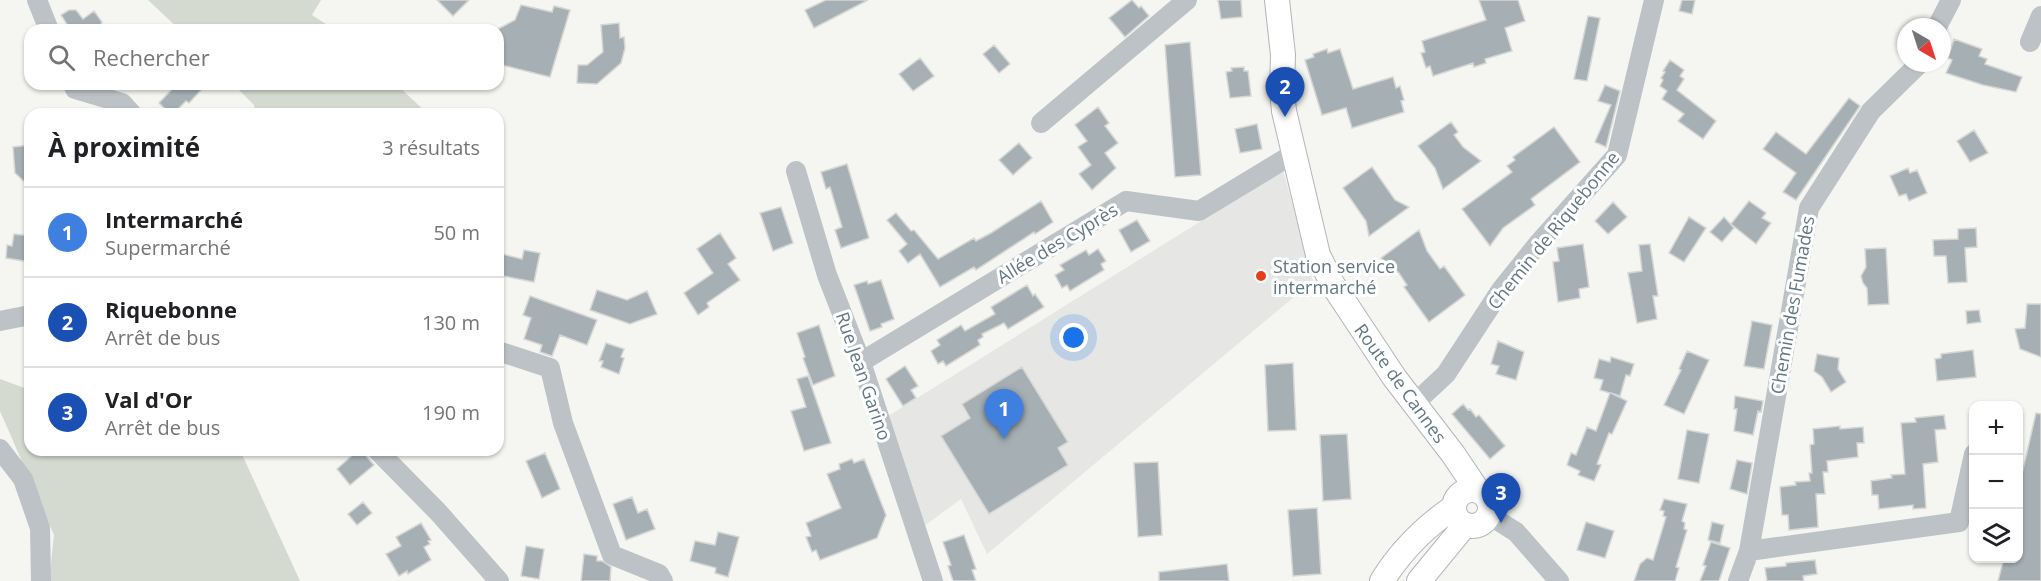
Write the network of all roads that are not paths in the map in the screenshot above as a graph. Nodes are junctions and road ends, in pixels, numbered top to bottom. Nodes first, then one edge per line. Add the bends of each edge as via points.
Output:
1 (37, 0) edge
2 (1187, 0) edge
3 (1277, 0) edge
4 (1654, 0) edge
5 (1951, 0) edge
6 (2041, 16) edge
7 (1942, 18) edge
8 (47, 24) edge
9 (2030, 42) dead end
10 (1911, 72) edge
11 (78, 90) edge
12 (127, 108) edge
13 (1041, 123) dead end
14 (1293, 154) junction
15 (796, 171) dead end
16 (24, 316) edge
17 (0, 321) edge
18 (504, 353) edge
19 (861, 362) junction
20 (1415, 402) junction
21 (0, 449) edge
22 (1974, 455) edge
23 (383, 456) edge
24 (1463, 505) junction
25 (1489, 515) joint
26 (1749, 551) junction
27 (41, 581) edge
28 (499, 581) edge
29 (663, 581) edge
30 (933, 581) edge
31 (1382, 581) edge
32 (1419, 581) edge
33 (1559, 581) edge
34 (1738, 581) edge

1 - 8 street
2 - 13 street
3 - 14 main road, Route de Cannes via 1284,111
4 - 20 street, Chemin de Riquebonne via 1617,155 1515,272 1446,374
5 - 7 street
6 - 9 street
10 - 26 street, Chemin des Fumades via 1871,111 1809,208
11 - 12 street via 122,103
14 - 19 street, Allée des Cyprès via 1199,211 1126,201
14 - 20 main road, Route de Cannes via 1318,255 1349,311
15 - 19 street, Rue Jean Garino via 827,275
16 - 17 street
18 - 29 street via 550,368 563,423 612,555 659,574
19 - 30 street, Rue Jean Garino
20 - 24 main road, Route de Cannes via 1452,454
21 - 27 street via 23,479 40,528
22 - 26 street via 1959,522
23 - 28 street
24 - 25 main road via 1477,526
24 - 31 main road via 1433,521
24 - 32 main road
25 - 33 street via 1516,532
26 - 34 street, Chemin des Fumades

